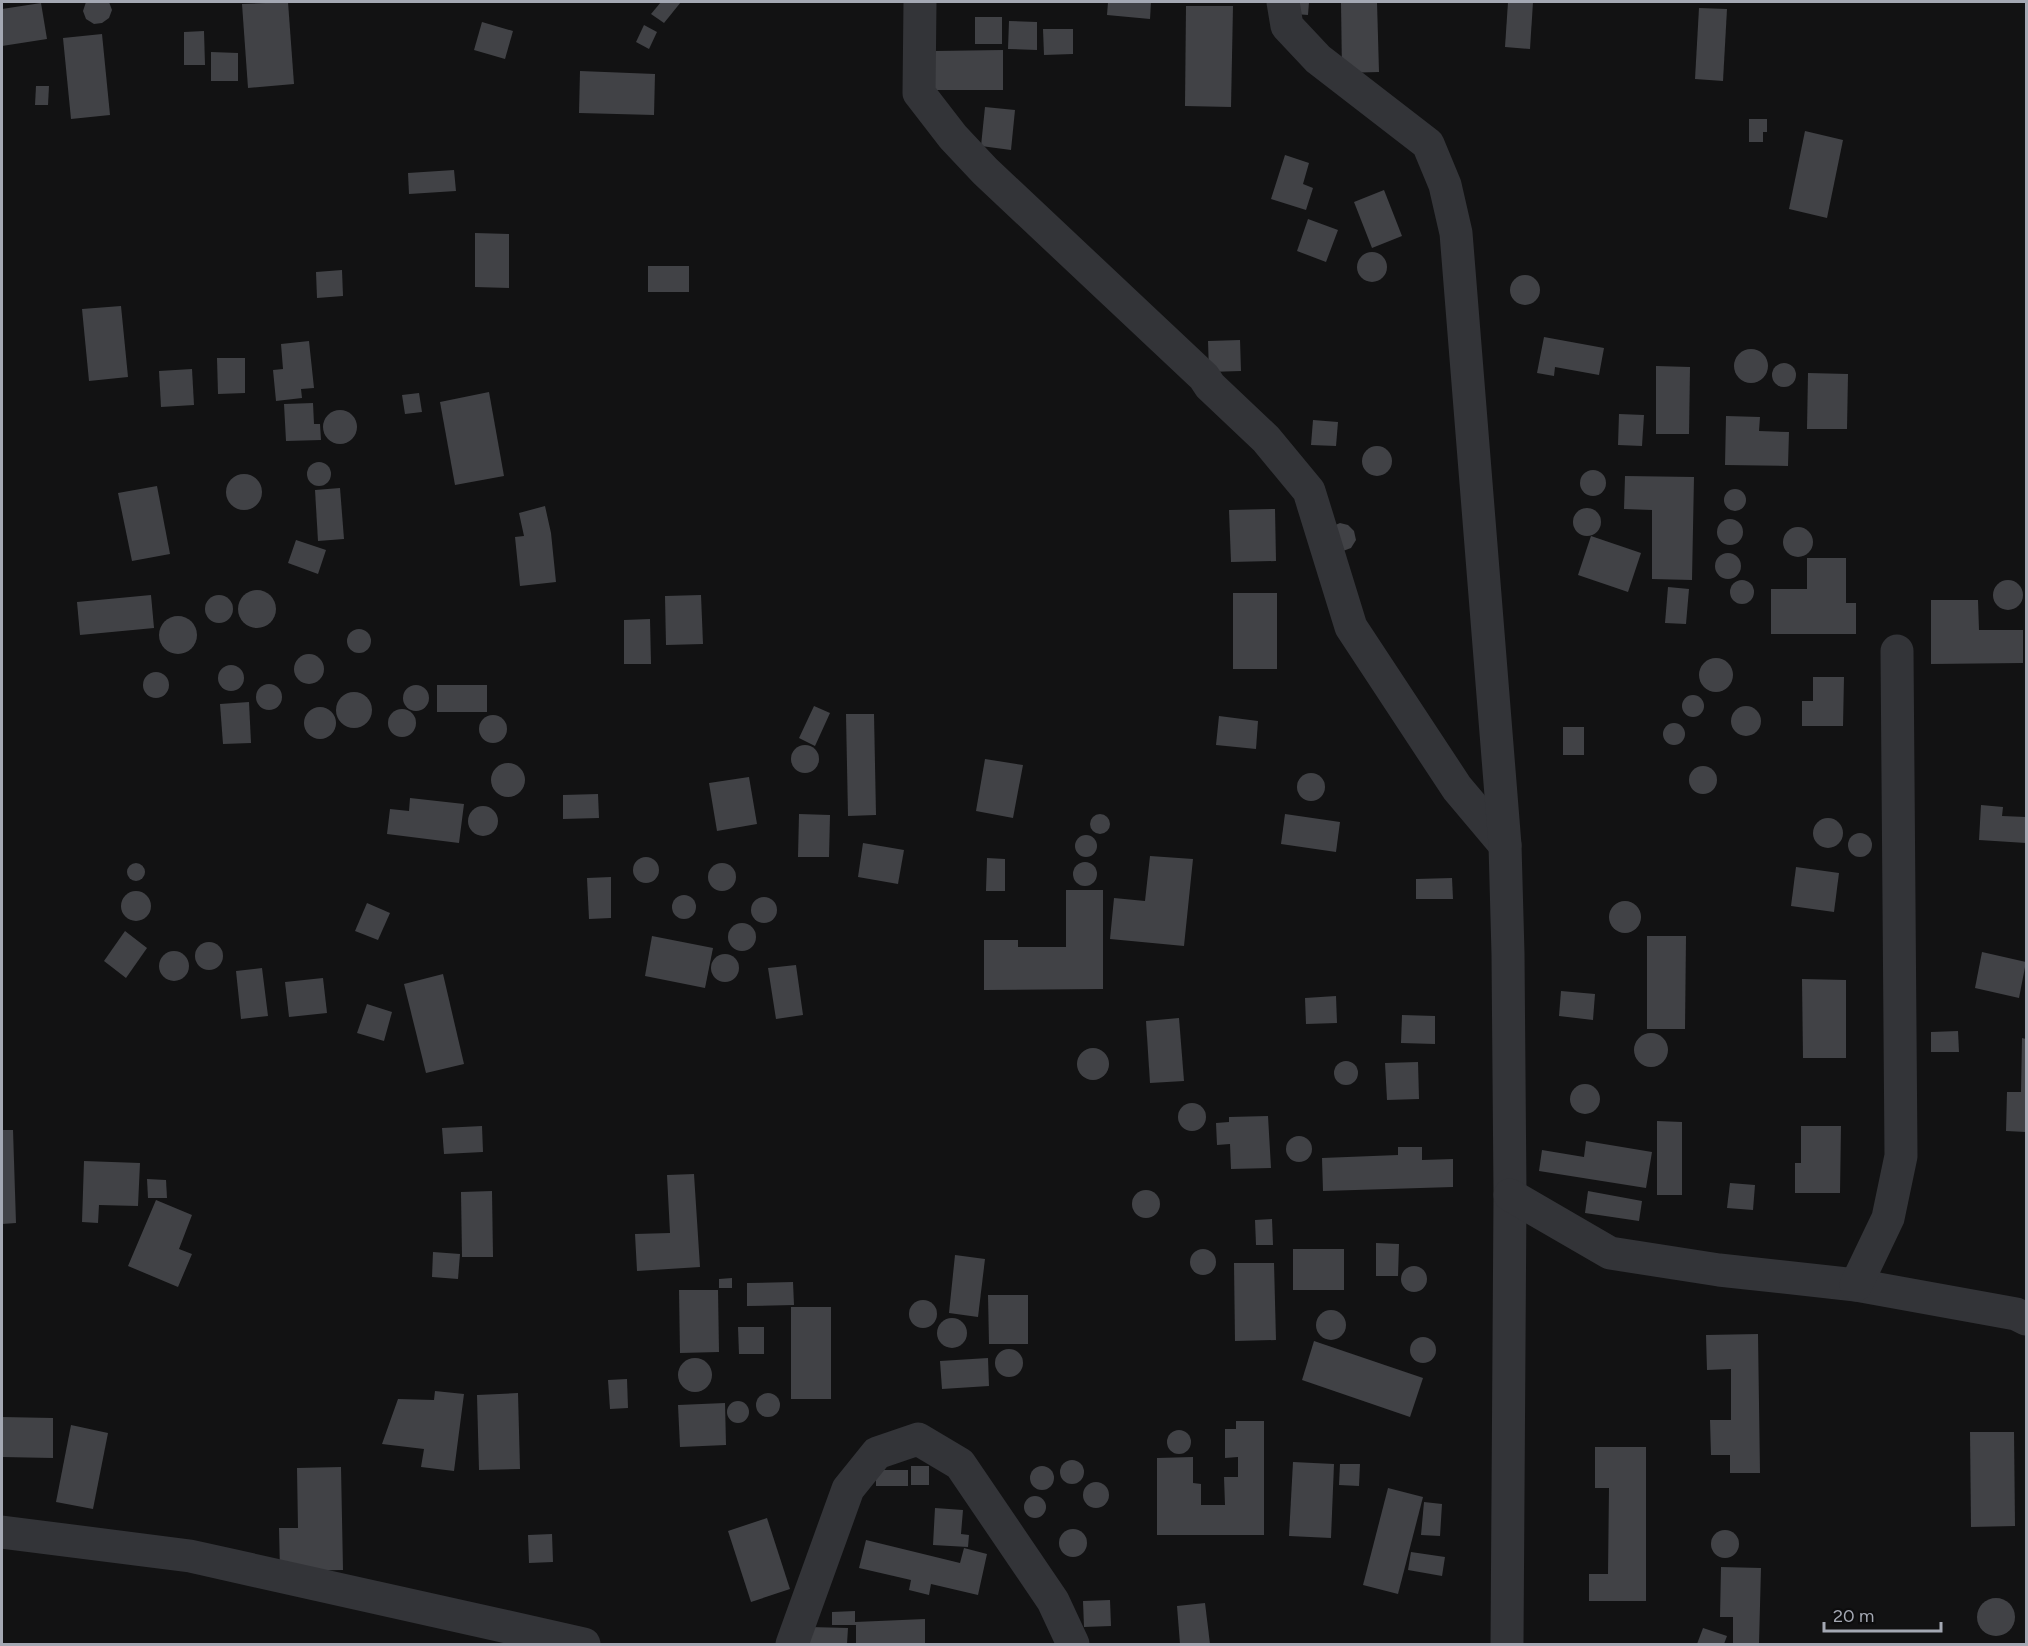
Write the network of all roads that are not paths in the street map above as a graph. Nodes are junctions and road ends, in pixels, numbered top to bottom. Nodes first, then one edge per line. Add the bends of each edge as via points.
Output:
1 (920, 2) edge
2 (1282, 2) edge
3 (1897, 651) dead end
4 (1505, 845) junction
5 (1510, 1195) junction
6 (1856, 1285) junction
7 (2026, 1319) edge
8 (2, 1533) edge
9 (584, 1644) edge
10 (792, 1644) edge
11 (1073, 1644) edge
12 (1507, 1644) edge

1 - 4 street via 919,93 985,171 1204,377 1266,439 1309,491 1351,627 1457,788
2 - 4 street via 1287,26 1318,59 1428,144 1445,185 1456,233
3 - 6 street via 1901,1156 1888,1218
4 - 5 street
5 - 6 street via 1610,1253
5 - 12 street
6 - 7 street
8 - 9 street via 190,1556
10 - 11 street via 848,1489 877,1453 918,1439 960,1464 1053,1601

